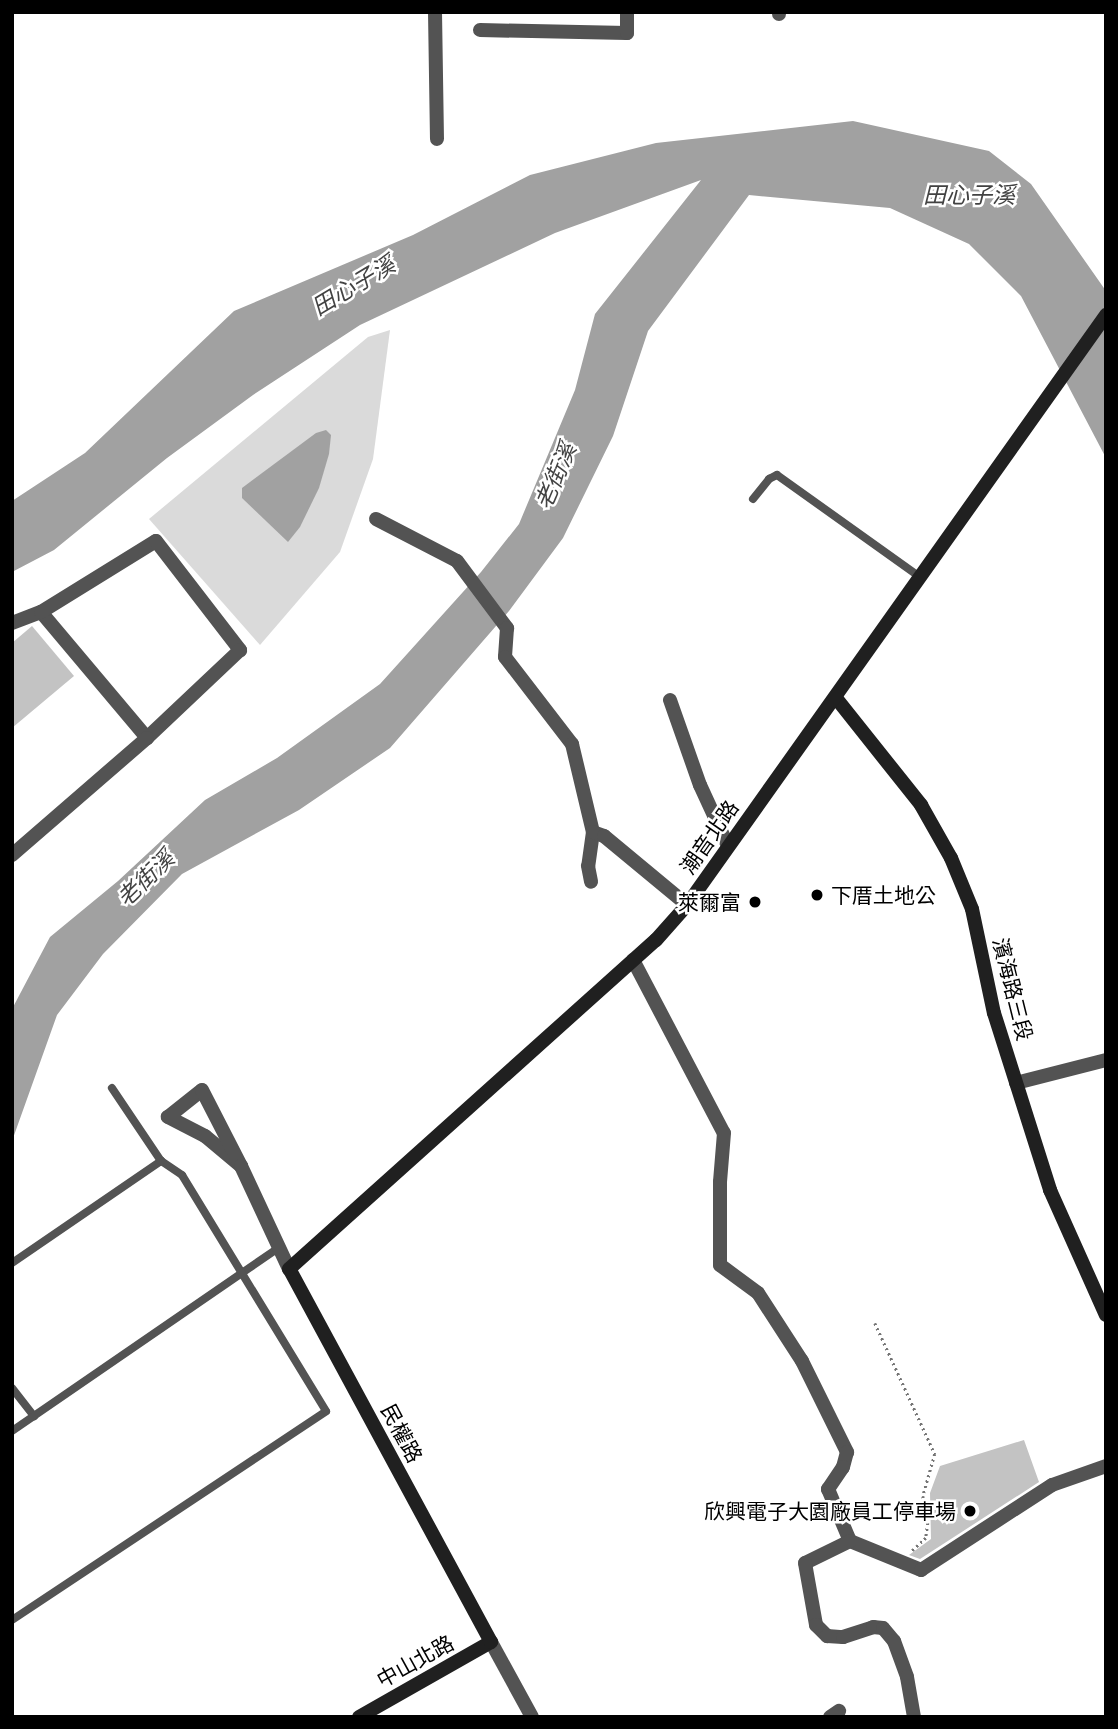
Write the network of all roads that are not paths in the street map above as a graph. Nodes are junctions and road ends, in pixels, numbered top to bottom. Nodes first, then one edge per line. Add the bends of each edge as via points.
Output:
1 (435, 12) edge
2 (627, 12) edge
3 (480, 30) dead end
4 (437, 139) dead end
5 (1106, 315) edge
6 (753, 499) dead end
7 (376, 519) dead end
8 (920, 577) junction
9 (41, 612) junction
10 (12, 624) edge
11 (836, 698) junction
12 (670, 700) dead end
13 (147, 738) junction
14 (593, 832) junction
15 (728, 846) junction
16 (12, 855) edge
17 (591, 882) dead end
18 (687, 905) junction
19 (633, 960) junction
20 (1106, 1060) edge
21 (1016, 1083) junction
22 (112, 1088) dead end
23 (161, 1161) junction
24 (241, 1166) junction
25 (277, 1249) junction
26 (12, 1263) edge
27 (289, 1269) junction
28 (242, 1275) junction
29 (1106, 1315) edge
30 (12, 1388) edge
31 (34, 1416) junction
32 (12, 1431) edge
33 (1106, 1466) edge
34 (850, 1541) junction
35 (12, 1620) edge
36 (491, 1642) junction
37 (359, 1717) edge
38 (532, 1717) edge
39 (914, 1717) edge

1 - 4 street
2 - 3 street via 627,33
5 - 8 street, 潮音北路
6 - 8 lane via 777,475
7 - 14 street via 457,561 507,628 505,657 572,744
8 - 11 street, 潮音北路
9 - 10 street
9 - 13 street
9 - 13 street via 156,541 240,650
11 - 15 street, 潮音北路
11 - 21 street, 濱海路三段 via 921,805 951,858 972,909 994,1013
12 - 15 street via 700,785
13 - 16 street
14 - 17 street via 588,866
14 - 18 street via 604,836
15 - 18 street, 潮音北路
18 - 19 street, 潮音北路
19 - 27 street, 潮音北路
19 - 34 street via 724,1133 720,1265 758,1293 803,1361 847,1452 843,1468 828,1489
20 - 21 street
21 - 29 street, 濱海路三段 via 1050,1190
22 - 23 lane
23 - 26 lane
23 - 28 lane via 182,1175
24 - 24 street, 民權路 via 202,1090 168,1117 205,1136
24 - 25 street, 民權路
25 - 27 street, 民權路
25 - 28 lane
27 - 36 street, 民權路
28 - 31 lane
28 - 35 lane via 326,1410
30 - 31 lane
31 - 32 lane
33 - 34 street via 1052,1485 921,1570
34 - 39 street via 805,1563 816,1625 827,1636 843,1637 883,1628 894,1641 907,1676
36 - 37 street, 中山北路
36 - 38 street, 民權路

